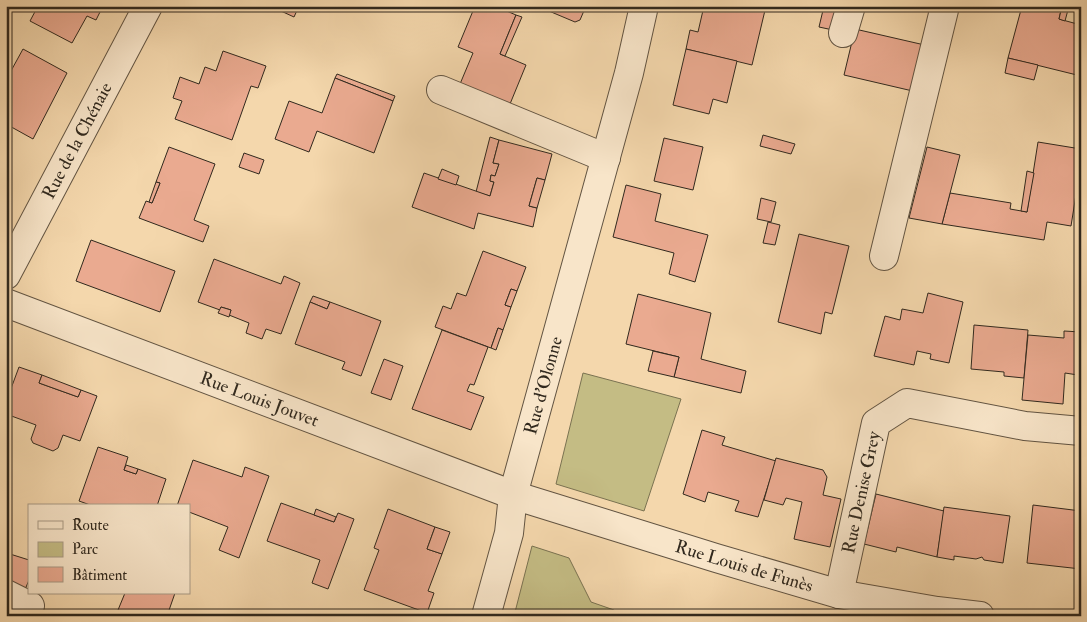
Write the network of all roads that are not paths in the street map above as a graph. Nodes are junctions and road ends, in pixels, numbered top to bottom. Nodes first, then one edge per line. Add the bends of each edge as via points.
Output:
1 (148, 6) edge
2 (644, 6) edge
3 (851, 6) edge
4 (945, 6) edge
5 (844, 33) dead end
6 (441, 90) dead end
7 (606, 158) junction
8 (884, 256) dead end
9 (6, 275) edge
10 (6, 303) edge
11 (1081, 431) edge
12 (513, 495) junction
13 (6, 594) edge
14 (839, 594) junction
15 (30, 606) dead end
16 (486, 616) edge
17 (980, 616) edge

1 - 9 street, Rue de la Chénaie
2 - 7 street, Rue d'Olonne
3 - 5 street
4 - 8 street
6 - 7 street
7 - 12 street, Rue d'Olonne
10 - 12 street, Rue Louis Jouvet
11 - 14 street, Rue Denise Grey via 1025,426 907,403 876,423
12 - 14 street, Rue Louis de Funès
12 - 16 street, Rue d'Olonne via 509,533
13 - 15 street
14 - 17 street, Rue Louis de Funès

